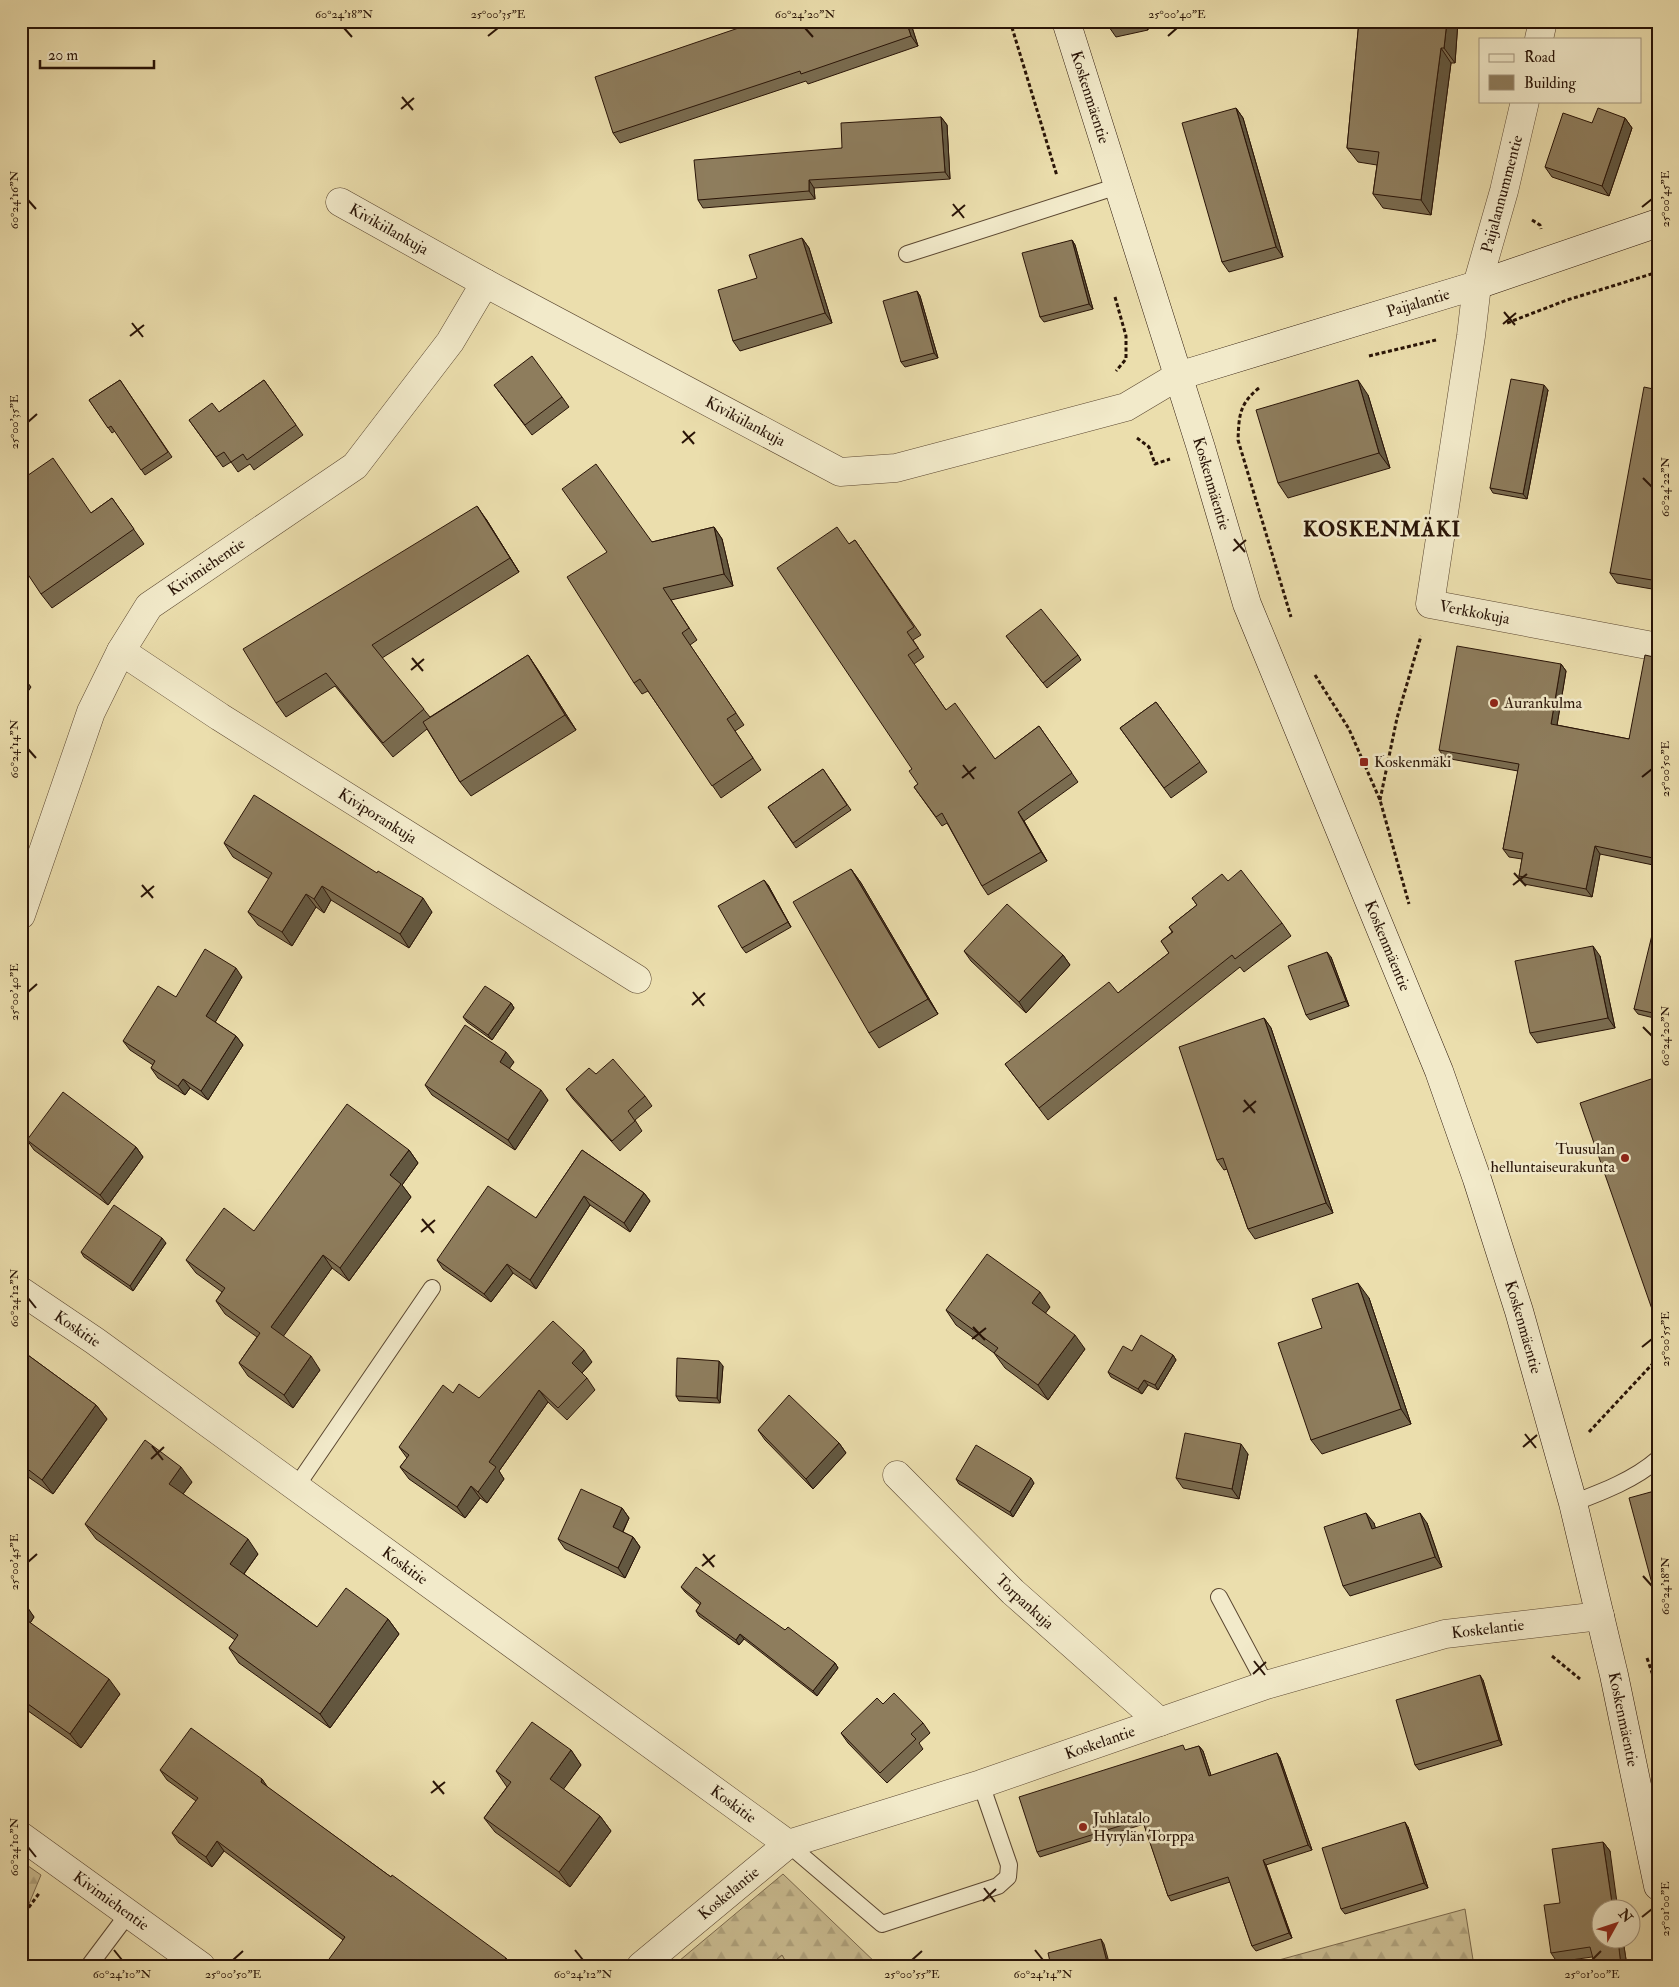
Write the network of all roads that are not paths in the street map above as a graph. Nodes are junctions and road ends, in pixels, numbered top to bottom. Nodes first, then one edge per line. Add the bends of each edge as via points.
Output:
1 (1066, 21) edge
2 (1544, 21) edge
3 (1540, 38) edge
4 (1525, 102) edge
5 (1118, 186) junction
6 (340, 202) dead end
7 (1658, 223) edge
8 (907, 254) dead end
9 (485, 283) junction
10 (1477, 285) junction
11 (1178, 376) junction
12 (1658, 647) edge
13 (121, 650) junction
14 (21, 916) edge
15 (636, 979) dead end
16 (432, 1288) dead end
17 (21, 1291) edge
18 (1658, 1459) edge
19 (897, 1475) dead end
20 (296, 1487) junction
21 (1573, 1503) junction
22 (1219, 1597) dead end
23 (1600, 1616) junction
24 (1266, 1685) junction
25 (1160, 1722) junction
26 (981, 1784) junction
27 (21, 1836) edge
28 (788, 1844) junction
29 (1658, 1886) edge
30 (128, 1914) junction
31 (88, 1966) edge
32 (201, 1966) edge
33 (641, 1966) edge

1 - 5 street, Koskenmäentie
2 - 3 street
4 - 10 street, Paijalannummentie
5 - 8 lane
5 - 11 street, Koskenmäentie
6 - 9 street, Kivikiilankuja
7 - 10 street, Paijalantie
9 - 11 street, Kivikiilankuja via 840,472 896,468 1126,408
9 - 13 street, Kivimiehentie via 450,342 354,466 149,606
10 - 11 street, Paijalantie
10 - 12 street, Verkkokuja via 1430,604
11 - 21 street, Koskenmäentie via 1247,604 1439,1071 1477,1179 1519,1311
13 - 14 street, Kivimiehentie via 91,712
13 - 15 street, Kiviporankuja via 229,722
16 - 20 lane
17 - 20 street, Koskitie
18 - 21 lane via 1645,1470
19 - 25 street, Torpankuja via 1012,1592
20 - 28 street, Koskitie
21 - 23 street, Koskenmäentie
22 - 24 lane
23 - 24 street, Koskelantie via 1445,1634
23 - 29 street, Koskenmäentie
24 - 25 street, Koskelantie
25 - 26 street, Koskelantie
26 - 28 street, Koskelantie
26 - 28 lane via 1010,1864 1008,1877 998,1886 882,1924
27 - 30 street, Kivimiehentie
28 - 33 street, Koskelantie
30 - 31 lane
30 - 32 street, Kivimiehentie

